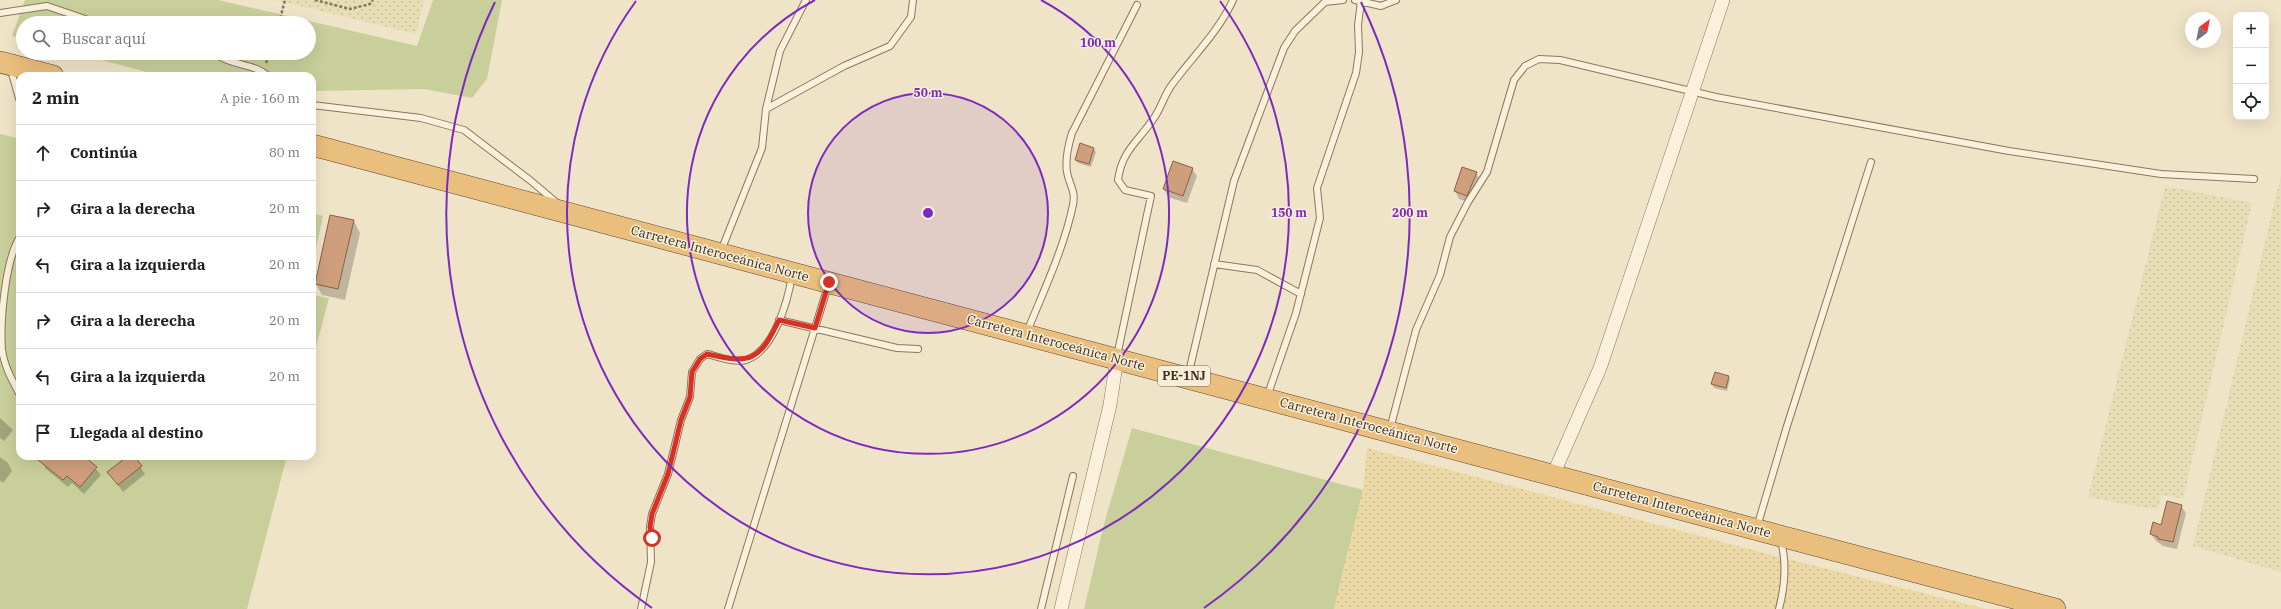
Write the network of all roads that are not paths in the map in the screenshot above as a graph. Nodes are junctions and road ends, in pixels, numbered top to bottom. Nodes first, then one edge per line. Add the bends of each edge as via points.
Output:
1 (806, 0) edge
2 (913, 0) edge
3 (1233, 0) edge
4 (1343, 0) edge
5 (1396, 0) edge
6 (1723, 0) edge
7 (1358, 1) edge
8 (1137, 5) dead end
9 (0, 13) edge
10 (76, 16) edge
11 (225, 60) edge
12 (5, 63) edge
13 (38, 72) edge
14 (261, 72) edge
15 (1693, 90) junction
16 (16, 92) edge
17 (316, 105) edge
18 (766, 109) junction
19 (316, 146) edge
20 (1871, 162) dead end
21 (2254, 179) dead end
22 (568, 213) junction
23 (16, 247) edge
24 (720, 253) junction
25 (1214, 264) junction
26 (792, 272) junction
27 (829, 282) junction
28 (1301, 294) junction
29 (779, 320) junction
30 (815, 328) junction
31 (1026, 334) junction
32 (918, 349) dead end
33 (1117, 358) junction
34 (1188, 377) junction
35 (16, 387) edge
36 (1267, 398) junction
37 (1389, 431) junction
38 (1553, 475) junction
39 (1073, 476) dead end
40 (1757, 529) junction
41 (1780, 535) junction
42 (641, 609) edge
43 (728, 609) edge
44 (1041, 609) edge
45 (1061, 609) edge
46 (1779, 609) edge
47 (2055, 609) edge

1 - 18 lane via 780,51
2 - 18 lane via 911,17 890,46 844,66
3 - 33 lane via 1225,17 1170,88 1154,118 1127,151 1120,165 1118,180 1125,190 1151,196
4 - 25 lane via 1325,2 1295,31 1284,48 1234,180
5 - 7 lane via 1381,6
6 - 15 street
7 - 28 lane via 1356,73 1317,188 1320,218
8 - 31 lane via 1072,133 1067,150 1067,173 1075,193 1073,204 1065,235
9 - 10 lane via 47,6
11 - 14 lane
12 - 13 highway
12 - 16 lane
15 - 21 lane via 1716,97 2016,152 2161,174
15 - 37 lane via 1560,60 1539,59 1525,66 1514,80 1487,172 1450,237 1440,275 1416,330
15 - 38 street via 1600,368
17 - 22 lane via 421,118 464,130
18 - 24 lane via 762,148
19 - 22 highway, Carretera Interoceánica Norte / PE-1NJ
20 - 40 lane
22 - 24 highway, Carretera Interoceánica Norte / PE-1NJ
23 - 35 lane via 10,262 5,296 2,349 7,369
24 - 26 highway, Carretera Interoceánica Norte / PE-1NJ
25 - 28 lane via 1257,270
25 - 34 lane
26 - 27 highway, Carretera Interoceánica Norte / PE-1NJ
26 - 29 lane via 789,297
27 - 30 lane
27 - 31 highway, Carretera Interoceánica Norte / PE-1NJ
28 - 36 lane
29 - 30 lane
29 - 42 lane via 769,341 746,360 707,354 696,364 692,372 690,397 681,420 668,474 652,514 651,562
30 - 32 lane via 897,348
30 - 43 lane
31 - 33 highway, Carretera Interoceánica Norte / PE-1NJ
33 - 34 highway, Carretera Interoceánica Norte / PE-1NJ
33 - 45 street via 1110,405
34 - 36 highway, Carretera Interoceánica Norte / PE-1NJ
36 - 37 highway, Carretera Interoceánica Norte / PE-1NJ
37 - 38 highway, Carretera Interoceánica Norte / PE-1NJ
38 - 40 highway, Carretera Interoceánica Norte / PE-1NJ
39 - 44 lane
40 - 41 highway, Carretera Interoceánica Norte / PE-1NJ
41 - 46 lane via 1786,559
41 - 47 highway, Carretera Interoceánica Norte / PE-1NJ

